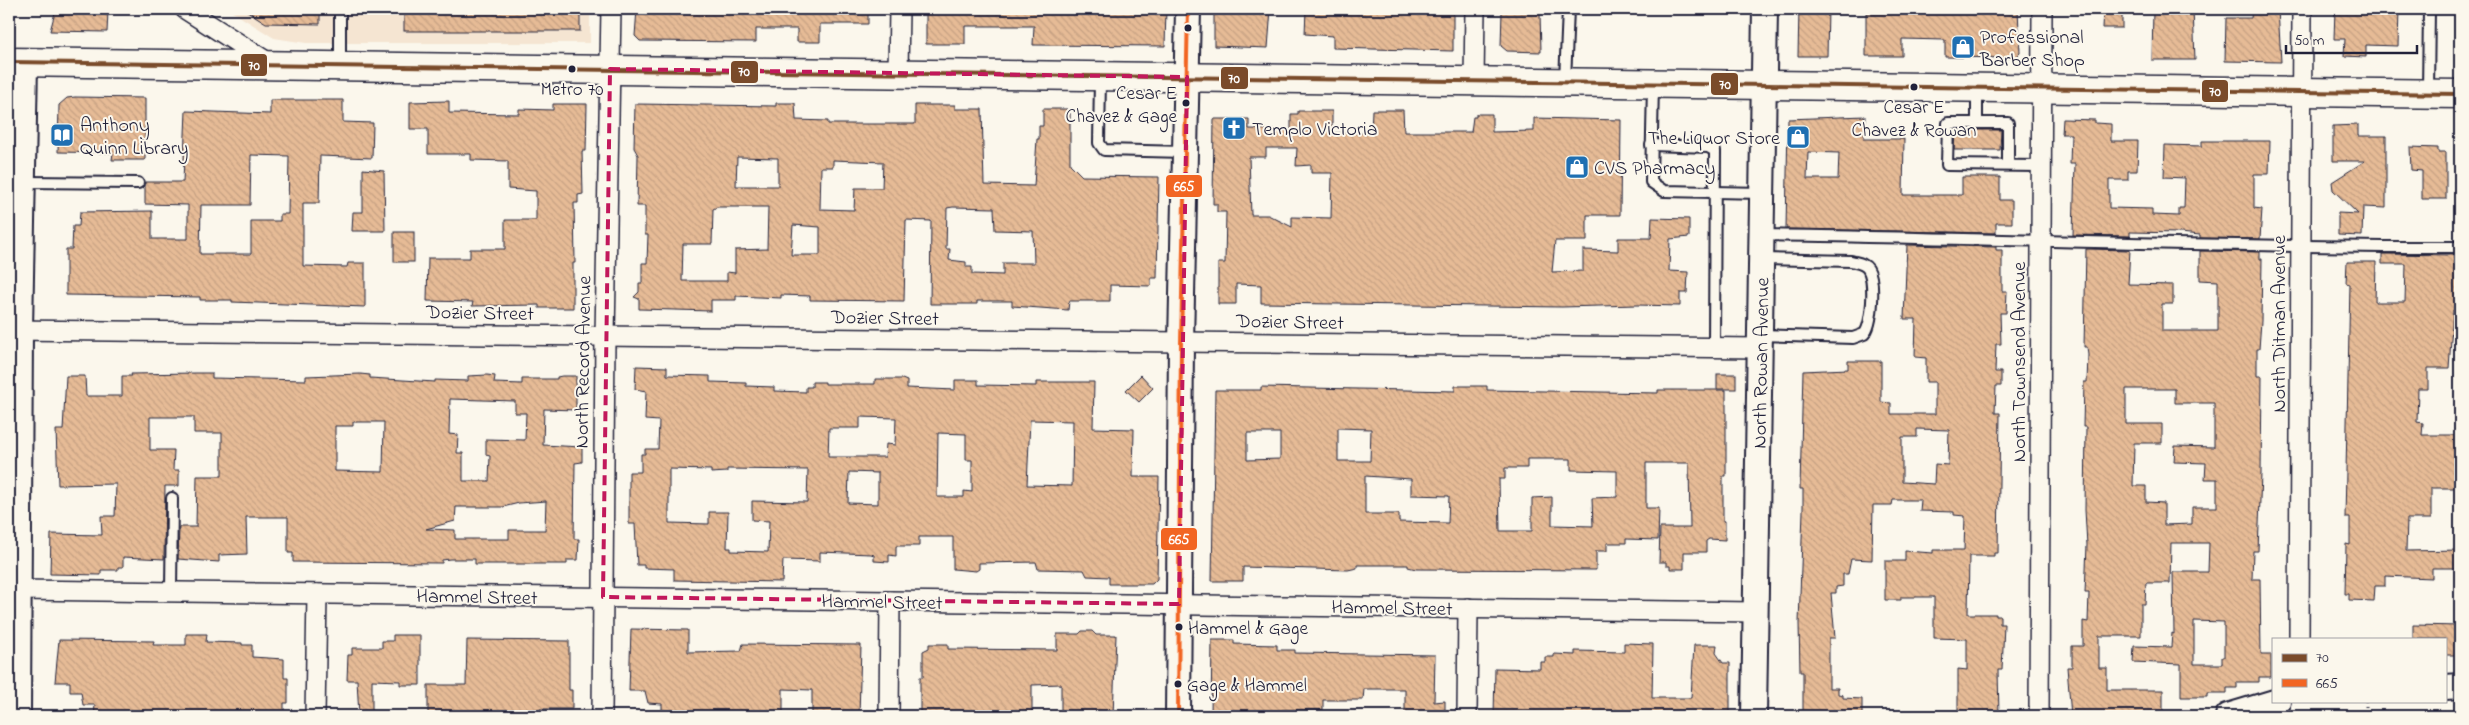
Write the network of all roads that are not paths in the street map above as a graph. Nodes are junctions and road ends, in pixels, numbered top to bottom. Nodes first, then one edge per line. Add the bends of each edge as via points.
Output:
1 (185, 9) edge
2 (340, 9) edge
3 (611, 9) edge
4 (899, 9) edge
5 (1188, 9) edge
6 (1475, 9) edge
7 (1568, 9) edge
8 (1765, 9) edge
9 (2042, 9) edge
10 (2302, 9) edge
11 (2429, 9) edge
12 (17, 62) edge
13 (272, 65) junction
14 (340, 66) junction
15 (610, 69) junction
16 (898, 73) junction
17 (1100, 75) junction
18 (1187, 77) junction
19 (1474, 80) junction
20 (1565, 82) junction
21 (1653, 83) junction
22 (1764, 84) junction
23 (1977, 87) junction
24 (2042, 88) junction
25 (2302, 91) junction
26 (2428, 93) junction
27 (2460, 94) edge
28 (1977, 123) junction
29 (1651, 145) junction
30 (1185, 152) junction
31 (2008, 165) junction
32 (2042, 166) junction
33 (23, 182) junction
34 (138, 183) dead end
35 (1716, 192) junction
36 (1763, 194) junction
37 (1762, 234) junction
38 (2041, 239) junction
39 (2301, 247) junction
40 (2460, 247) edge
41 (1762, 259) junction
42 (14, 330) edge
43 (605, 336) junction
44 (1760, 342) junction
45 (1181, 343) junction
46 (1714, 348) junction
47 (14, 439) edge
48 (172, 498) dead end
49 (13, 590) edge
50 (171, 592) junction
51 (317, 594) junction
52 (603, 597) junction
53 (890, 601) junction
54 (1179, 604) junction
55 (1468, 608) junction
56 (1756, 612) junction
57 (2299, 638) edge
58 (2460, 686) edge
59 (2446, 687) edge
60 (2275, 702) edge
61 (18, 716) edge
62 (315, 716) edge
63 (602, 716) edge
64 (889, 716) edge
65 (1178, 716) edge
66 (1467, 716) edge
67 (1754, 716) edge
68 (2039, 716) edge
69 (2228, 716) edge

1 - 13 street
2 - 14 lane
3 - 15 street, North Record Avenue
4 - 16 street
5 - 18 street
6 - 19 street
7 - 20 lane
8 - 22 street, North Rowan Avenue
9 - 24 street, North Townsend Avenue
10 - 25 street, North Ditman Avenue
11 - 26 lane
12 - 13 main road
12 - 33 street
13 - 14 main road
14 - 15 main road
15 - 16 main road
15 - 43 street, North Record Avenue
16 - 17 main road
17 - 18 main road
17 - 30 lane via 1099,143 1104,150
18 - 19 main road
18 - 30 street
19 - 20 main road
20 - 21 main road
21 - 22 main road
21 - 29 lane
22 - 23 main road
22 - 36 street, North Rowan Avenue
23 - 24 main road
23 - 28 lane
24 - 25 main road
24 - 32 street, North Townsend Avenue
25 - 26 main road
25 - 39 street, North Ditman Avenue
26 - 27 main road
28 - 31 lane via 2008,124
28 - 31 lane via 1948,123 1947,165
29 - 35 lane via 1652,182 1664,191
29 - 35 lane via 1708,147 1715,151
30 - 45 street
31 - 32 lane
32 - 38 street, North Townsend Avenue
33 - 34 lane
33 - 42 street
35 - 36 lane
35 - 46 lane
36 - 37 street, North Rowan Avenue
37 - 38 lane
37 - 41 street, North Rowan Avenue
38 - 39 lane
38 - 68 street, North Townsend Avenue
39 - 40 lane
39 - 57 street, North Ditman Avenue
41 - 44 street, North Rowan Avenue
41 - 44 lane via 1864,264 1871,280 1871,321 1864,334 1853,338
42 - 43 street, Dozier Street
42 - 47 street
43 - 45 street, Dozier Street
43 - 52 street, North Record Avenue
44 - 46 street, Dozier Street
44 - 56 street, North Rowan Avenue
45 - 46 street, Dozier Street
45 - 54 street
47 - 49 street
48 - 50 lane
49 - 50 street, Hammel Street
49 - 61 street
50 - 51 street, Hammel Street
51 - 52 street, Hammel Street
51 - 62 street
52 - 53 street, Hammel Street
52 - 63 street, North Record Avenue
53 - 54 street, Hammel Street
53 - 64 street
54 - 55 street, Hammel Street
54 - 65 street
55 - 56 street, Hammel Street
55 - 66 street
56 - 67 street, North Rowan Avenue
58 - 59 street
60 - 69 street

